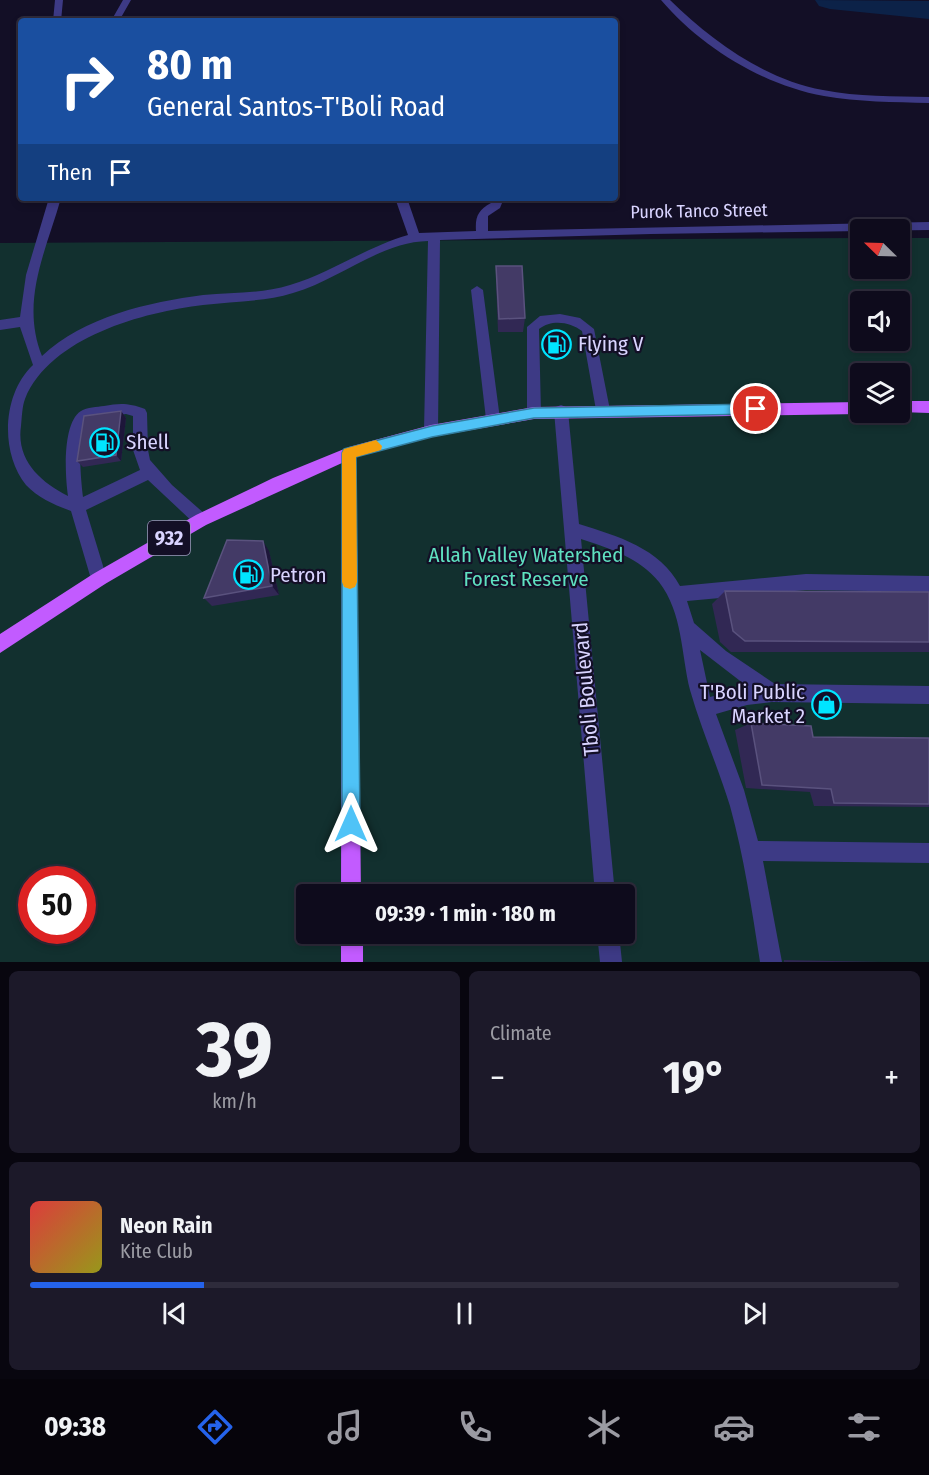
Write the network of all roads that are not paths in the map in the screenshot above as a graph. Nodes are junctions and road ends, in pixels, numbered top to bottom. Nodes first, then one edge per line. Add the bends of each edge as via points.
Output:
1 (59, 0) edge
2 (127, 0) edge
3 (665, 0) edge
4 (57, 18) edge
5 (117, 18) edge
6 (929, 100) edge
7 (54, 201) edge
8 (405, 201) edge
9 (497, 201) edge
10 (929, 226) edge
11 (482, 234) junction
12 (434, 236) junction
13 (414, 237) junction
14 (477, 290) dead end
15 (26, 321) junction
16 (0, 325) edge
17 (40, 366) junction
18 (910, 407) edge
19 (929, 407) edge
20 (850, 408) edge
21 (603, 410) junction
22 (561, 411) junction
23 (534, 413) junction
24 (493, 419) junction
25 (432, 431) junction
26 (349, 453) junction
27 (150, 472) junction
28 (77, 507) junction
29 (201, 520) junction
30 (572, 529) junction
31 (99, 579) junction
32 (929, 584) edge
33 (675, 594) junction
34 (686, 626) junction
35 (0, 644) edge
36 (772, 693) junction
37 (929, 695) edge
38 (704, 708) junction
39 (751, 851) junction
40 (929, 853) edge
41 (351, 884) edge
42 (604, 884) edge
43 (352, 944) edge
44 (609, 944) edge
45 (352, 962) edge
46 (611, 962) edge
47 (771, 962) edge

1 - 4 street
2 - 5 street
3 - 6 street via 719,45 782,82 860,98
7 - 15 street via 30,283
8 - 13 street
9 - 11 street via 481,215
10 - 11 street, Purok Tanco Street
11 - 12 street, Purok Tanco Street
12 - 13 street, Purok Tanco Street
12 - 25 street
13 - 17 street, Purok Tanco Street via 376,249 296,289 173,305 117,321 61,346
14 - 24 street
15 - 16 street
15 - 17 street
17 - 28 street, Purok Tanco Street via 25,385 18,404 14,447 19,464 32,482
18 - 19 main road
20 - 21 main road, 932
21 - 22 main road, 932
21 - 23 street via 588,329 582,323 565,319 538,321 533,327
22 - 23 main road, 932
22 - 30 street, Tboli Boulevard
23 - 24 main road, 932
24 - 25 main road, 932
25 - 26 main road, 932
26 - 29 main road, 932
26 - 41 main road
27 - 28 street
27 - 28 street via 141,453 140,413 126,408 92,412 78,426 71,465
27 - 29 street
28 - 31 street
29 - 31 main road, 932
30 - 33 street via 635,552 655,567
30 - 42 street, Tboli Boulevard
31 - 35 main road, 932
32 - 33 street via 806,582
33 - 34 street
34 - 36 street via 720,657
34 - 38 street
36 - 37 street
36 - 38 street
38 - 39 street
39 - 40 street
39 - 47 street
43 - 45 main road
44 - 46 street

